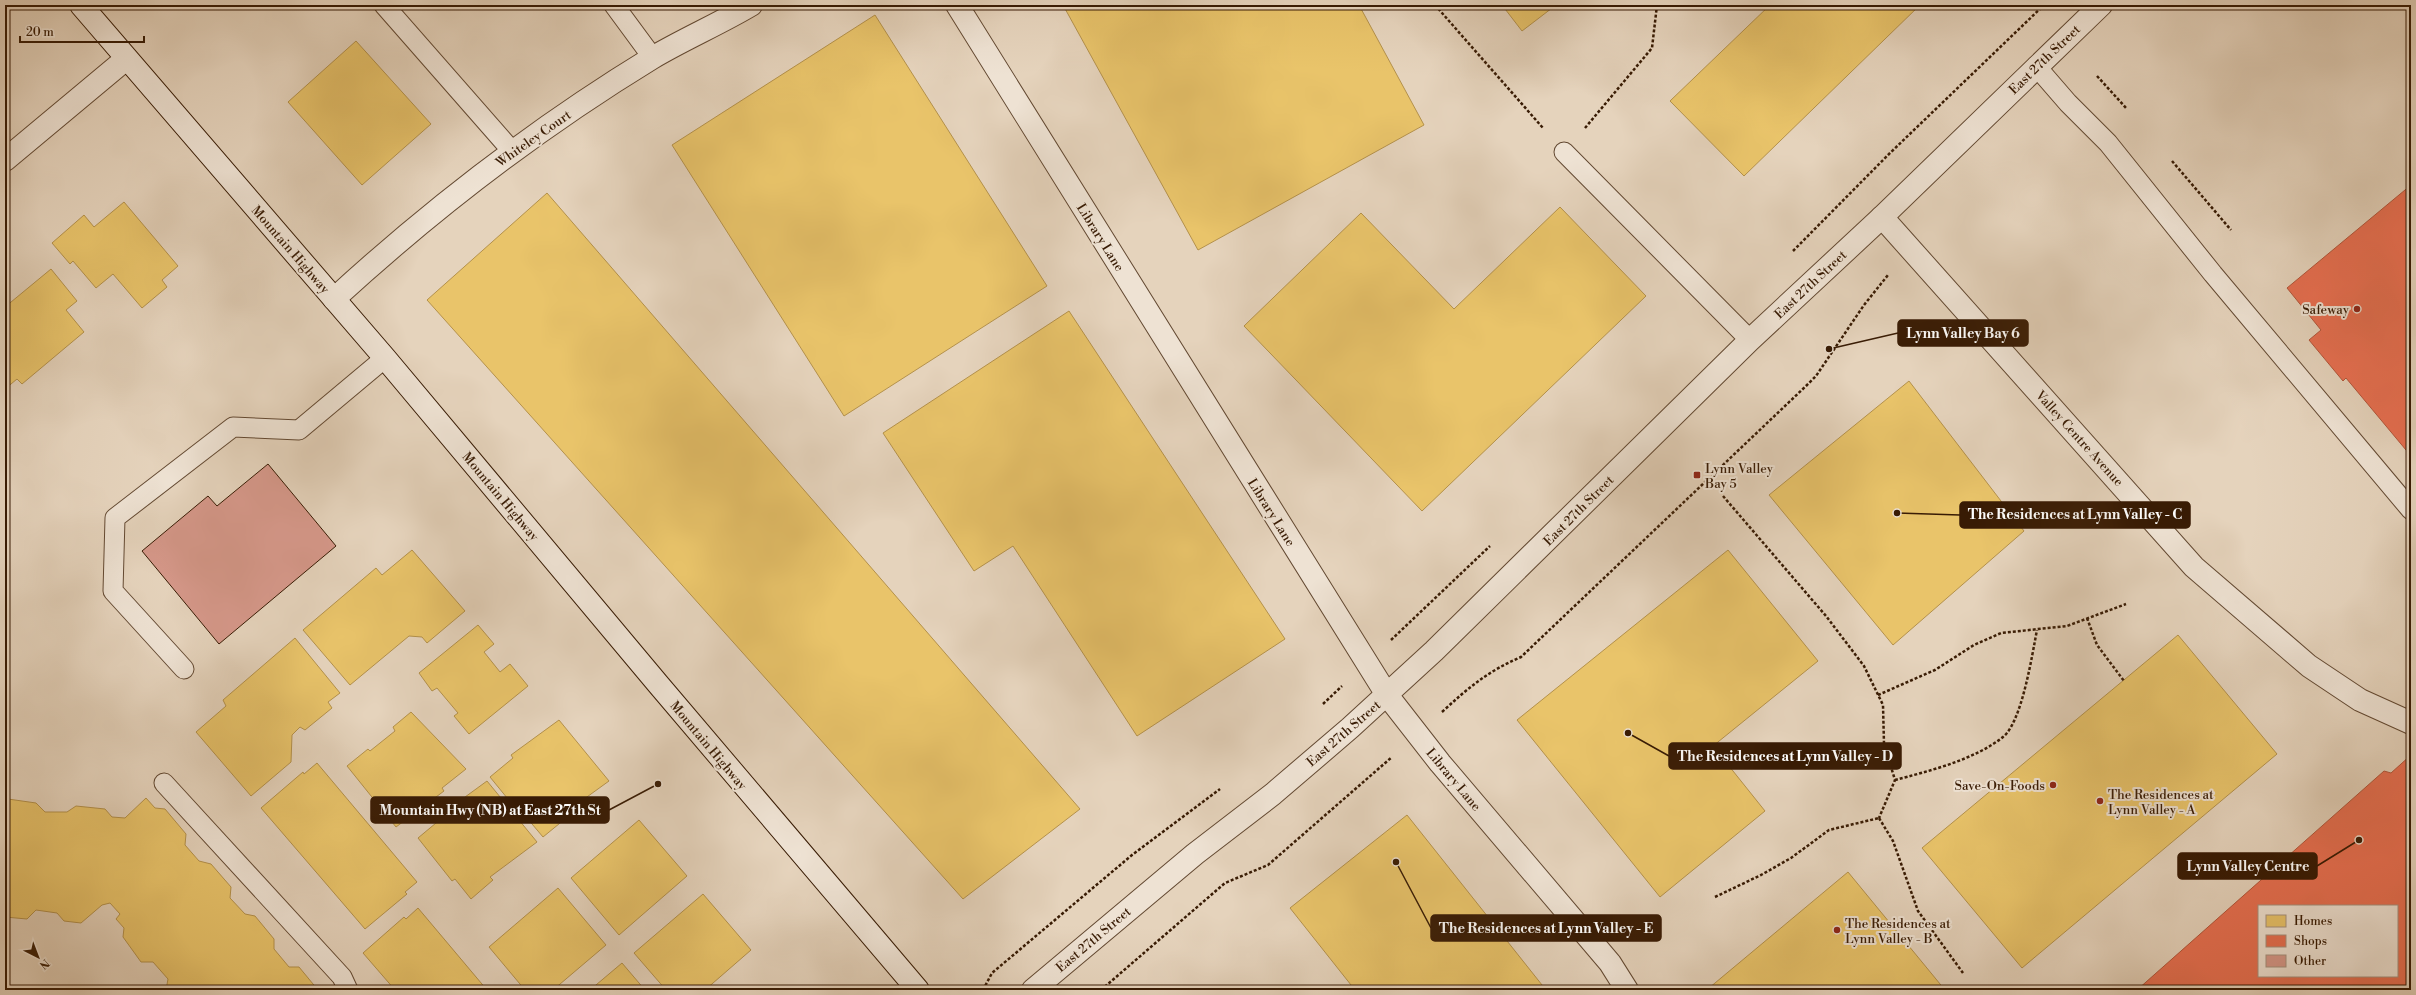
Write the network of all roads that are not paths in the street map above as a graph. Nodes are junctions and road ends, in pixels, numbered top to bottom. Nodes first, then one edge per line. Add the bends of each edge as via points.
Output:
1 (80, 5) edge
2 (384, 5) edge
3 (614, 5) edge
4 (751, 5) edge
5 (957, 5) edge
6 (2101, 5) edge
7 (653, 58) junction
8 (126, 59) junction
9 (2036, 66) junction
10 (512, 151) junction
11 (1564, 152) road end
12 (5, 160) edge
13 (1882, 217) junction
14 (334, 299) junction
15 (1750, 340) junction
16 (385, 358) junction
17 (2411, 510) edge
18 (184, 669) dead end
19 (1386, 695) junction
20 (2411, 723) edge
21 (164, 783) dead end
22 (348, 990) edge
23 (918, 990) edge
24 (1033, 990) edge
25 (1627, 990) edge

1 - 8 street, Mountain Highway
2 - 10 lane
3 - 7 lane
4 - 7 street, Whiteley Court
5 - 19 street, Library Lane
6 - 9 street, East 27th Street
7 - 10 street, Whiteley Court
8 - 12 street
8 - 14 street, Mountain Highway
9 - 13 street, East 27th Street
9 - 17 lane via 2108,143 2213,274
10 - 14 street, Whiteley Court via 385,253
11 - 15 lane
13 - 15 street, East 27th Street
13 - 20 street, Valley Centre Avenue via 2194,568 2309,666 2360,700
14 - 16 street, Mountain Highway
15 - 19 street, East 27th Street via 1434,651
16 - 18 lane via 299,430 233,427 115,518 113,591
16 - 23 street, Mountain Highway
19 - 24 street, East 27th Street via 1273,794 1189,859
19 - 25 street, Library Lane via 1440,763 1610,963
21 - 22 lane via 342,977

